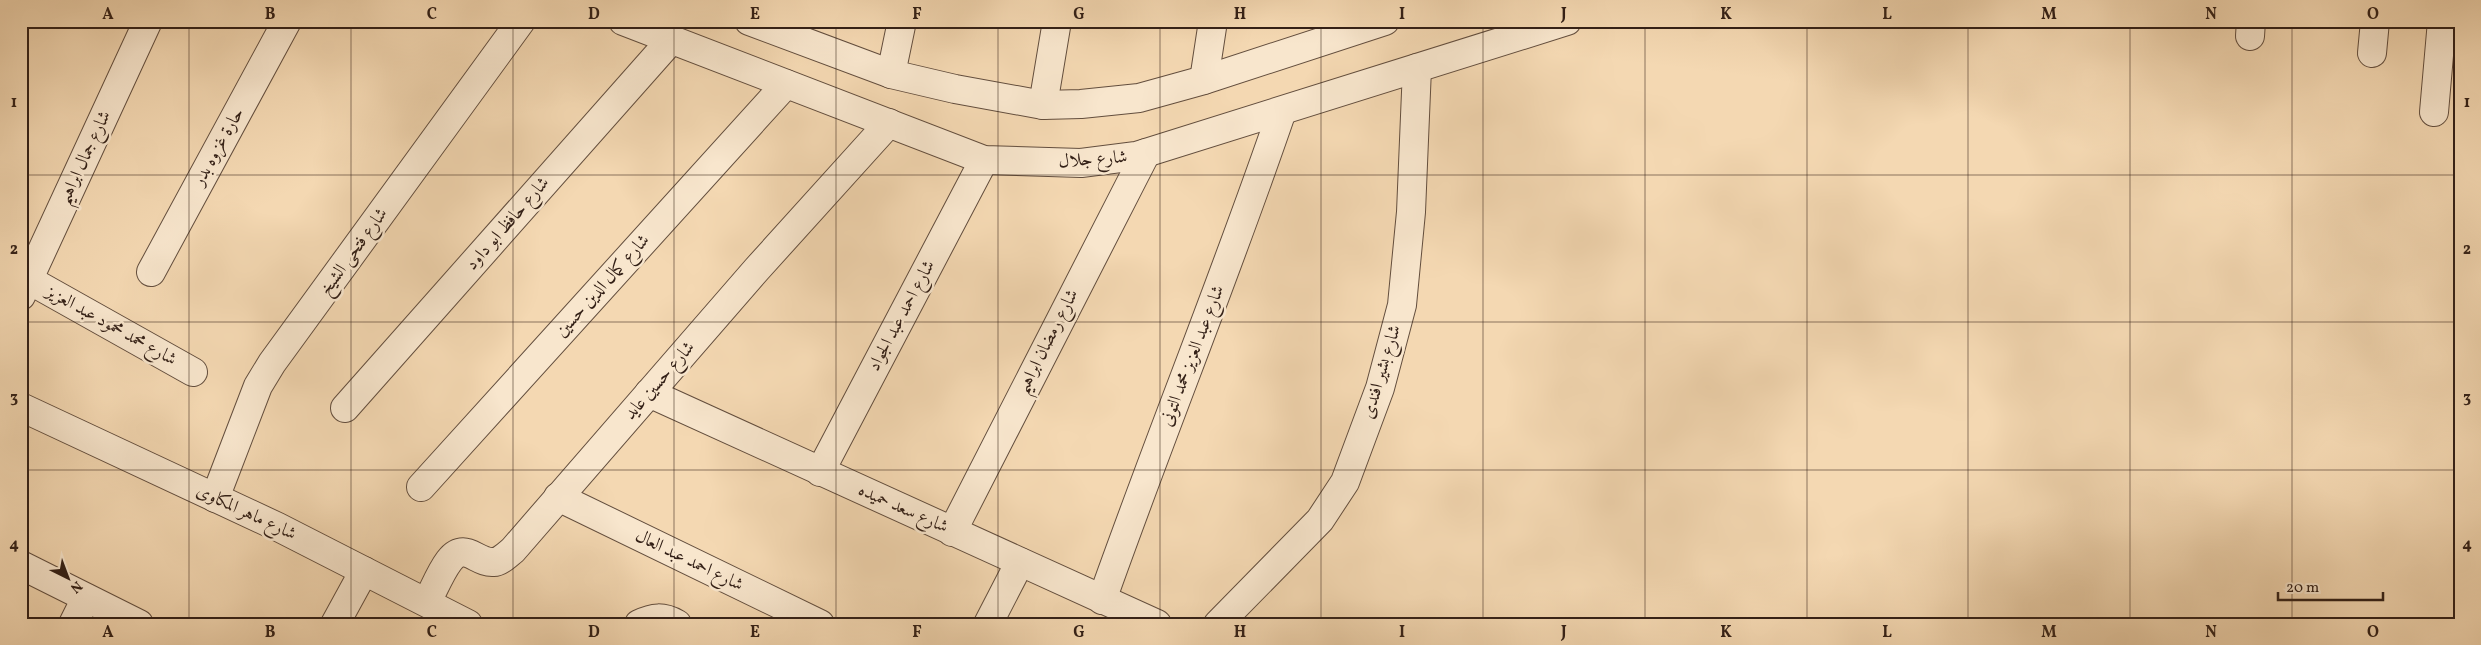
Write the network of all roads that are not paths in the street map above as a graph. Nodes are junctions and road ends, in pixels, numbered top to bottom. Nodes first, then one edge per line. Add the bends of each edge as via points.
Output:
1 (148, 21) edge
2 (287, 21) edge
3 (521, 21) edge
4 (623, 21) edge
5 (749, 21) edge
6 (902, 21) edge
7 (1057, 21) edge
8 (1213, 21) edge
9 (1385, 21) edge
10 (1567, 21) edge
11 (2375, 21) edge
12 (2442, 21) edge
13 (782, 27) edge
14 (671, 40) junction
15 (2372, 53) dead end
16 (1417, 68) junction
17 (891, 74) junction
18 (1204, 80) junction
19 (786, 84) junction
20 (1043, 105) junction
21 (1282, 111) junction
22 (2434, 112) dead end
23 (889, 123) junction
24 (1146, 153) junction
25 (984, 160) junction
26 (151, 272) dead end
27 (25, 288) edge
28 (193, 372) dead end
29 (649, 393) junction
30 (21, 406) edge
31 (345, 408) dead end
32 (820, 472) junction
33 (421, 488) dead end
34 (558, 497) junction
35 (215, 498) junction
36 (952, 532) junction
37 (1020, 562) junction
38 (21, 565) edge
39 (364, 571) junction
40 (86, 598) junction
41 (1102, 600) junction
42 (427, 602) junction
43 (673, 622) edge
44 (73, 624) edge
45 (139, 624) edge
46 (336, 624) edge
47 (468, 624) edge
48 (639, 624) edge
49 (820, 624) edge
50 (988, 624) edge
51 (1157, 624) edge
52 (1218, 624) edge

1 - 27 street, شارع جمال ابراهيم
2 - 26 street, حارة غزوه بدر
3 - 35 street, شارع فتحى الشيخ via 272,363 258,386
4 - 14 street, شارع جلال
5 - 13 street
6 - 17 street
7 - 20 street
8 - 18 street
9 - 18 street
10 - 16 street, شارع جلال
11 - 15 street
12 - 22 street
13 - 17 street
14 - 19 street, شارع جلال
14 - 31 street, شارع حافظ ابو داود
16 - 21 street, شارع جلال
16 - 52 street, شارع بشير افندى via 1411,212 1402,304 1380,388 1345,482 1320,520
17 - 20 street
18 - 20 street via 1139,98
19 - 23 street, شارع جلال
19 - 33 street, شارع كمال الدين حسين
21 - 24 street, شارع جلال
21 - 41 street, شارع عبد العزيز محمد التونى via 1240,234
23 - 25 street, شارع جلال
23 - 29 street, شارع حسين عايد
24 - 25 street, شارع جلال via 1081,163
24 - 36 street, شارع رمضان ابراهيم
25 - 32 street, شارع احمد عبد الجواد
27 - 28 street, شارع محمد محمود عبد العزيز
29 - 32 street, شارع سعد حميده
29 - 34 street, شارع حسين عايد
30 - 35 street, شارع ماهر المكاوى
32 - 36 street, شارع سعد حميده
34 - 42 street, شارع حسين عايد via 513,550 496,562 486,562 471,553 462,552 450,560
34 - 49 street, شارع احمد عبد العال
35 - 39 street, شارع ماهر المكاوى
36 - 37 street, شارع سعد حميده
37 - 41 street, شارع سعد حميده
37 - 50 street
38 - 40 street
39 - 42 street, شارع ماهر المكاوى
39 - 46 street
40 - 44 street
40 - 45 street
41 - 51 street, شارع سعد حميده
42 - 47 street, شارع ماهر المكاوى
43 - 48 street via 653,617

